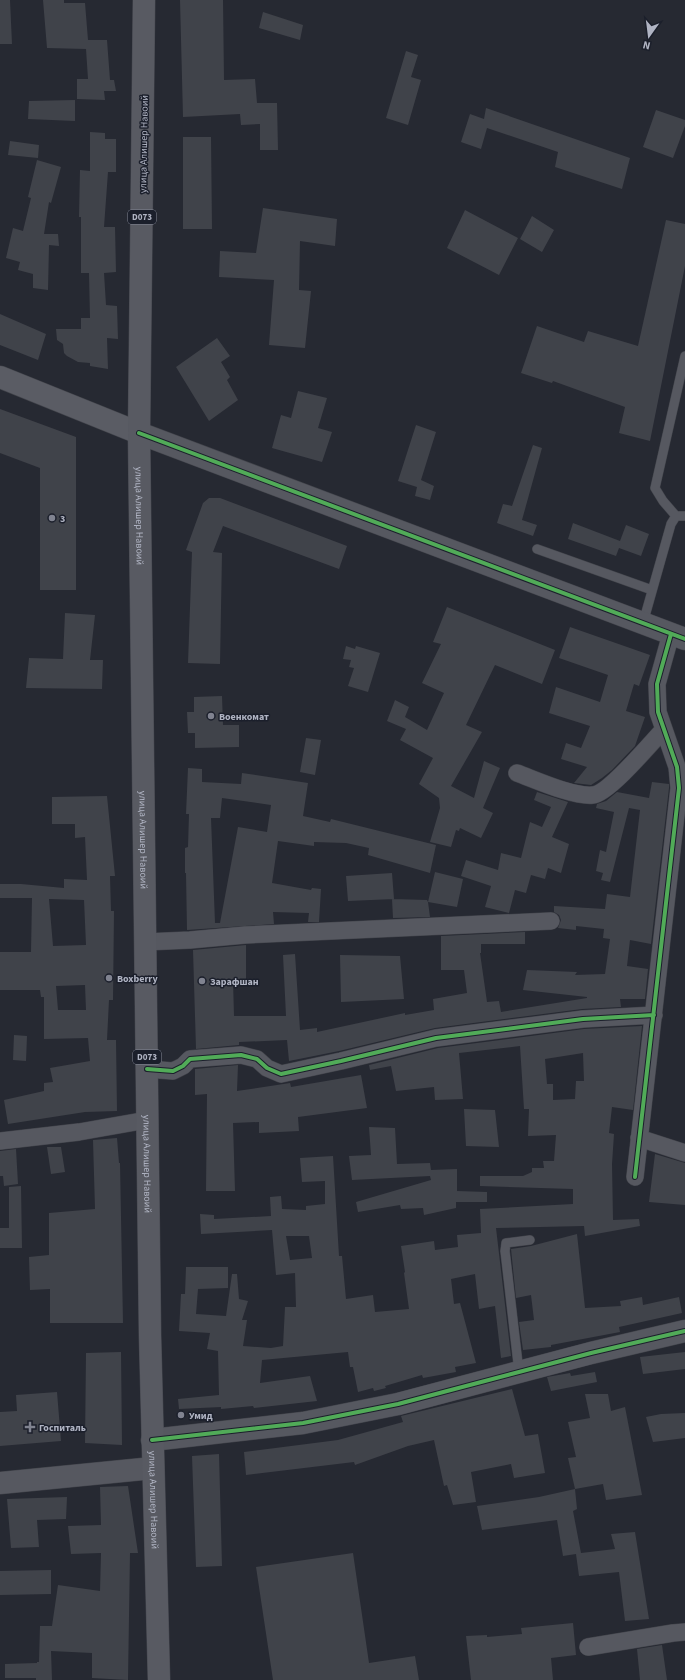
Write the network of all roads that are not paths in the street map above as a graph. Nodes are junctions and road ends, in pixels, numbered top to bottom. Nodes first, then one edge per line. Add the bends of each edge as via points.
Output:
1 (144, 0) edge
2 (685, 356) edge
3 (0, 377) edge
4 (139, 433) junction
5 (681, 516) edge
6 (537, 549) dead end
7 (652, 590) junction
8 (643, 623) junction
9 (678, 636) edge
10 (664, 729) junction
11 (516, 773) dead end
12 (551, 921) dead end
13 (145, 942) junction
14 (654, 1015) junction
15 (147, 1069) junction
16 (147, 1120) junction
17 (640, 1138) junction
18 (0, 1141) edge
19 (685, 1153) edge
20 (635, 1177) dead end
21 (530, 1240) dead end
22 (685, 1331) edge
23 (519, 1372) junction
24 (152, 1440) junction
25 (153, 1468) junction
26 (0, 1483) edge
27 (685, 1632) edge
28 (588, 1647) dead end
29 (159, 1680) edge

1 - 4 main road, улица Алишер Навоий / D073
2 - 5 lane via 655,488 663,501
3 - 4 main road
4 - 8 street
4 - 13 main road, улица Алишер Навоий / D073
5 - 7 lane via 671,524
6 - 7 lane
7 - 8 lane
8 - 9 street
9 - 10 street via 656,684 658,712
10 - 11 street via 608,788 594,795 578,794
10 - 14 street via 677,767 679,788
12 - 13 street via 253,934
13 - 15 main road, улица Алишер Навоий / D073
14 - 15 street via 583,1019 436,1038 281,1074 267,1068 257,1058 241,1055 190,1059 173,1071
14 - 17 street
15 - 16 main road, улица Алишер Навоий / D073
16 - 18 street via 79,1132
16 - 24 main road, улица Алишер Навоий / D073
17 - 19 street
17 - 20 street
21 - 23 lane via 506,1244 505,1251
22 - 23 street
23 - 24 street via 398,1404 303,1423
24 - 25 main road, улица Алишер Навоий / D073
25 - 26 street
25 - 29 main road, улица Алишер Навоий / D073
27 - 28 street

